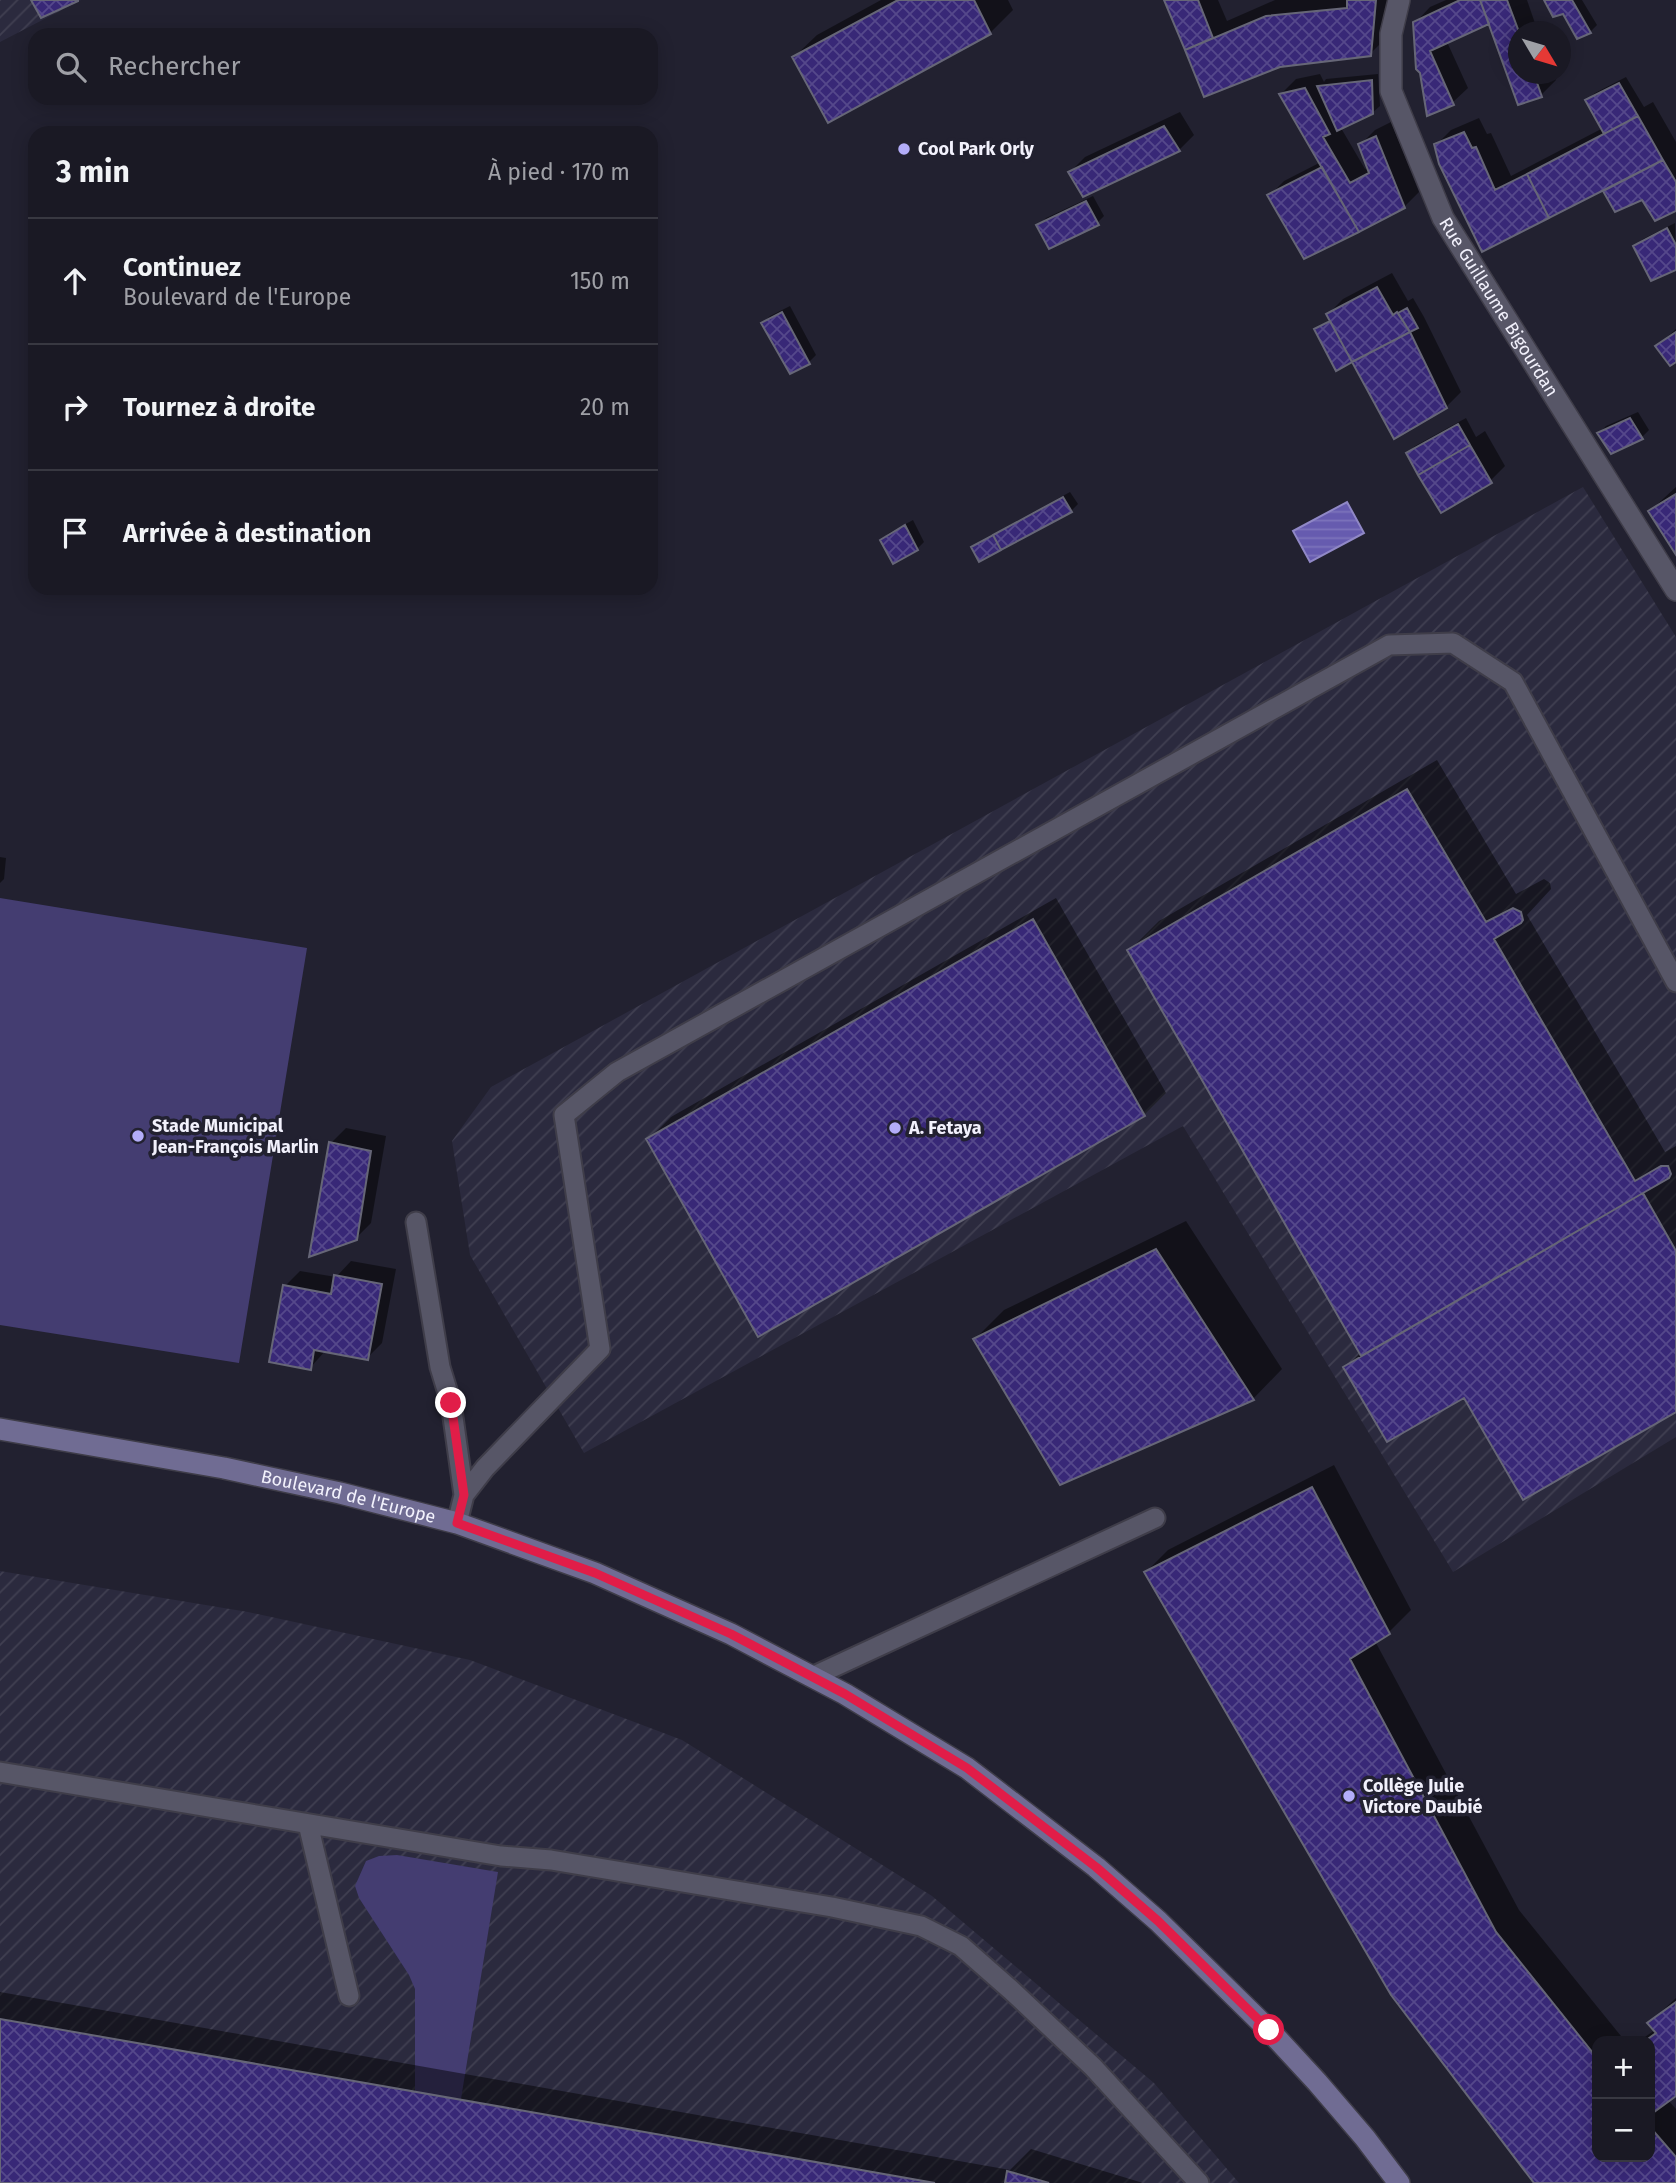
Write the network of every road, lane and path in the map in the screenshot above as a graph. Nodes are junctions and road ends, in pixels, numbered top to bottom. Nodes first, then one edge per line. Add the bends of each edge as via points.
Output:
1 (1399, 0) edge
2 (1676, 590) edge
3 (1676, 982) edge
4 (416, 1222) dead end
5 (0, 1429) edge
6 (464, 1495) junction
7 (1155, 1518) dead end
8 (457, 1523) junction
9 (812, 1676) junction
10 (0, 1772) edge
11 (308, 1824) junction
12 (349, 1996) dead end
13 (1199, 2183) edge
14 (1399, 2183) edge

1 - 2 street, Rue Guillaume Bigourdan via 1391,34 1391,91 1443,218
3 - 6 lane via 1513,682 1453,643 1389,645 617,1072 564,1115 600,1349
4 - 6 lane
5 - 8 main road, Boulevard de l'Europe via 224,1468
6 - 8 lane
7 - 9 lane
8 - 9 main road, Boulevard de l'Europe via 595,1573
9 - 14 main road, Boulevard de l'Europe via 967,1768 1096,1867 1269,2030
10 - 11 lane
11 - 12 lane
11 - 13 lane via 564,1862 921,1926 961,1946 1011,1990 1093,2067

